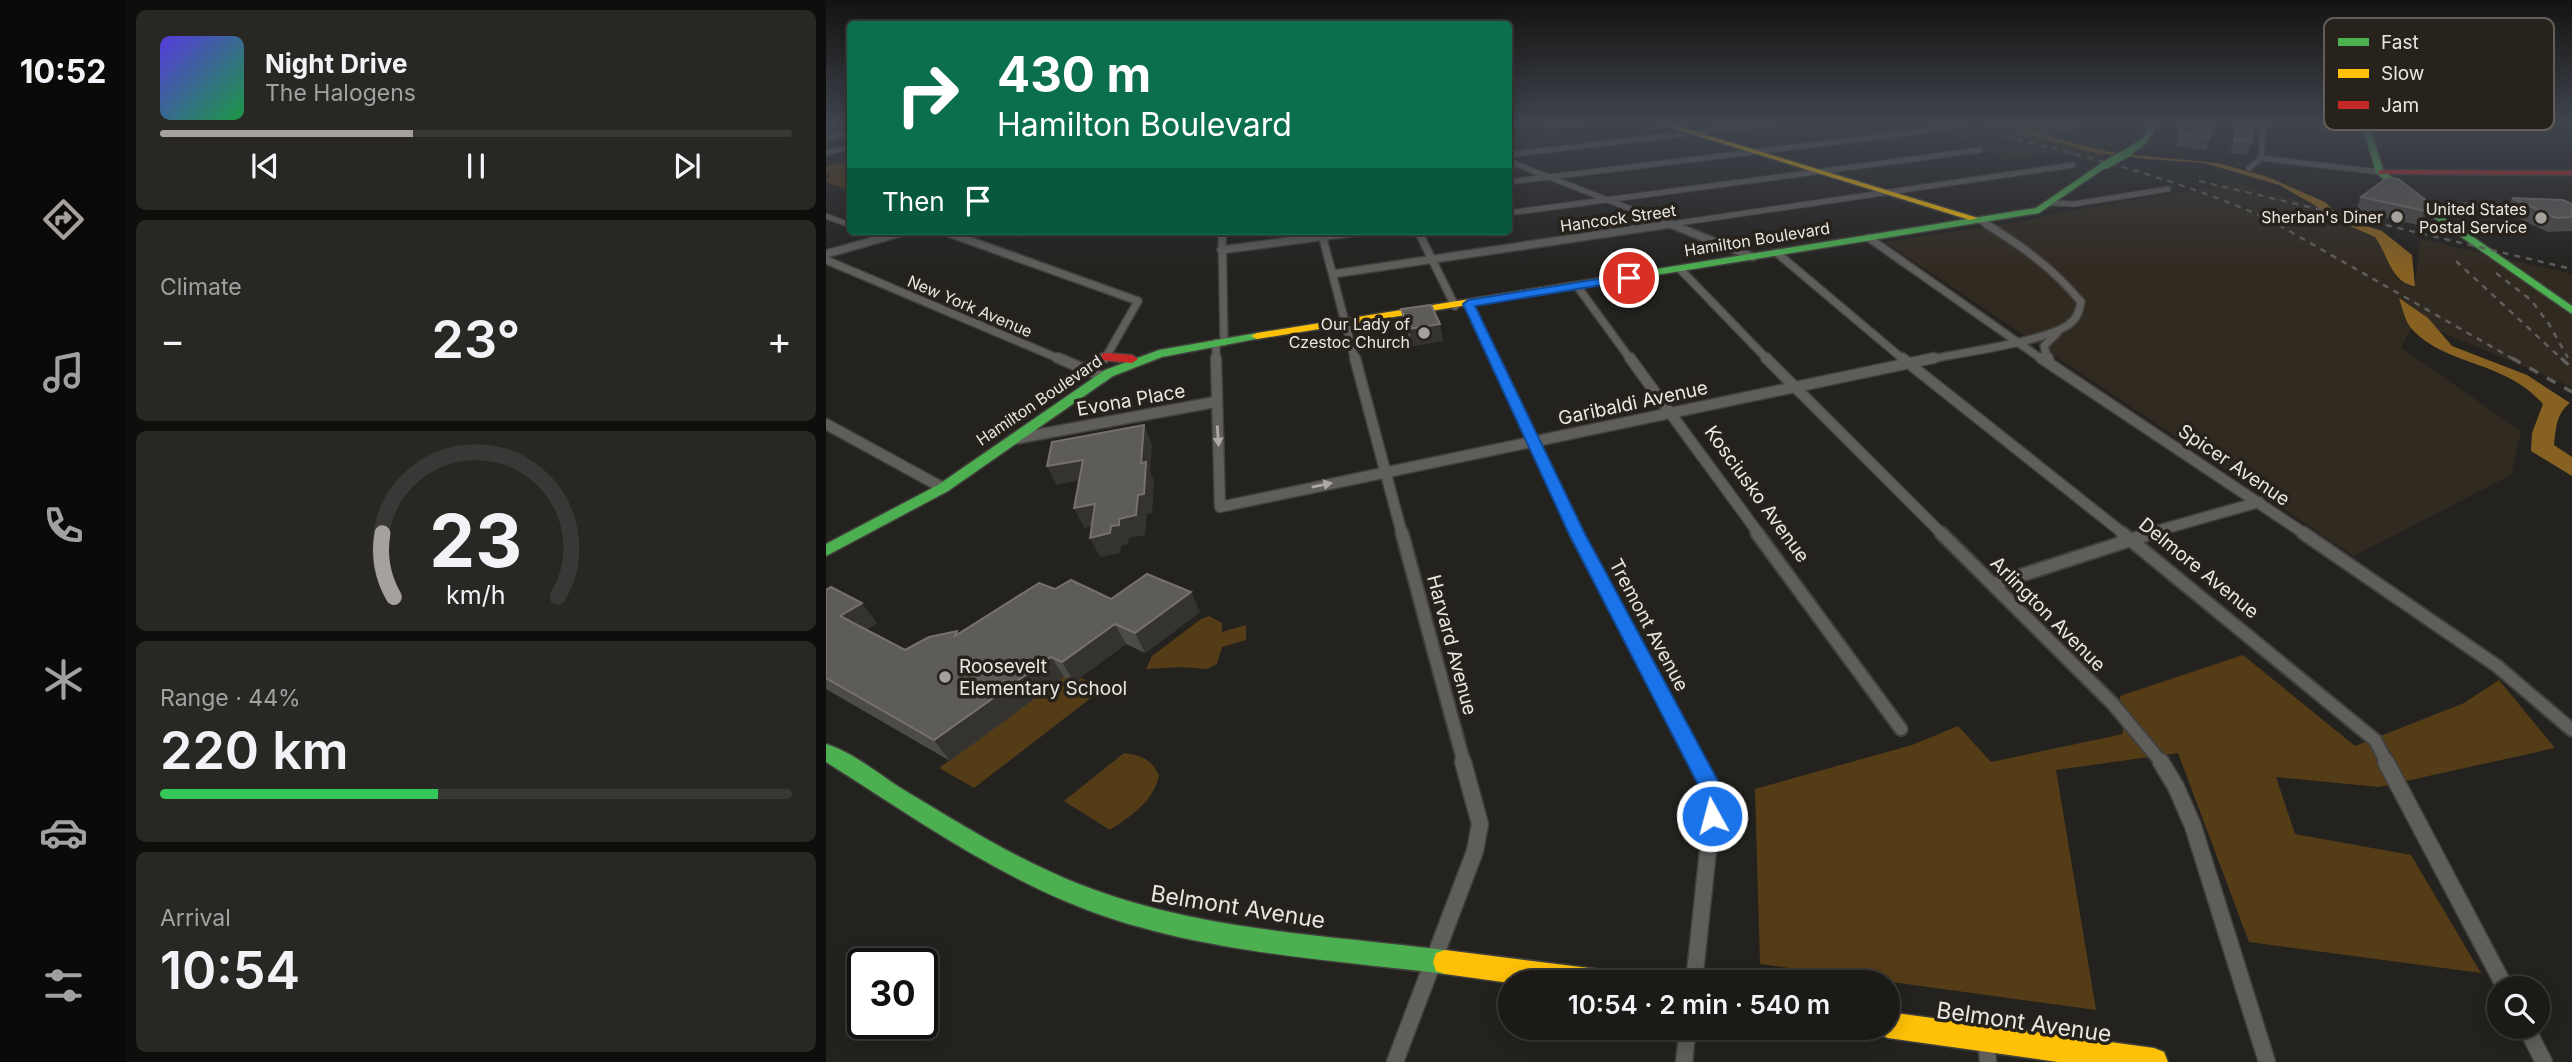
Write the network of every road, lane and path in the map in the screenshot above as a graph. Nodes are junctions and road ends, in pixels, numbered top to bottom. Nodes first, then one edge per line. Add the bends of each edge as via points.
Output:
1 (2380, 172) edge
2 (1538, 173) edge
3 (1585, 173) edge
4 (1815, 173) edge
5 (1821, 173) edge
6 (2021, 173) edge
7 (2094, 173) edge
8 (2488, 173) edge
9 (2572, 173) edge
10 (1549, 177) junction
11 (1512, 182) edge
12 (2168, 189) dead end
13 (1888, 192) junction
14 (1607, 200) junction
15 (2545, 204) edge
16 (2044, 207) junction
17 (2424, 207) junction
18 (1512, 212) edge
19 (826, 216) edge
20 (1979, 220) junction
21 (847, 224) edge
22 (1669, 225) junction
23 (876, 235) edge
24 (893, 235) edge
25 (954, 235) edge
26 (1222, 235) edge
27 (1316, 235) edge
28 (1322, 235) edge
29 (1420, 235) edge
30 (883, 238) junction
31 (1869, 238) junction
32 (1221, 250) junction
33 (1777, 253) junction
34 (826, 254) edge
35 (1753, 257) junction
36 (1433, 259) junction
37 (826, 260) edge
38 (1680, 269) junction
39 (1333, 274) junction
40 (1577, 286) junction
41 (1462, 305) junction
42 (2572, 311) edge
43 (1346, 323) junction
44 (2059, 330) junction
45 (2015, 341) junction
46 (1220, 342) junction
47 (1106, 357) junction
48 (1142, 359) junction
49 (1908, 363) junction
50 (2050, 364) junction
51 (1083, 370) junction
52 (1103, 377) junction
53 (1793, 386) junction
54 (1215, 402) junction
55 (1672, 413) junction
56 (826, 424) edge
57 (1011, 439) junction
58 (1533, 442) junction
59 (1386, 471) junction
60 (943, 488) junction
61 (2259, 502) junction
62 (2130, 539) junction
63 (826, 551) edge
64 (1994, 584) junction
65 (1901, 729) dead end
66 (2572, 730) edge
67 (826, 752) edge
68 (1433, 960) junction
69 (1508, 970) edge
70 (1695, 970) edge
71 (2499, 976) edge
72 (1900, 1027) edge
73 (2532, 1039) edge
74 (1687, 1040) edge
75 (1986, 1041) junction
76 (1395, 1062) edge
77 (1684, 1062) edge
78 (1988, 1062) edge
79 (2154, 1062) edge
80 (2267, 1062) edge
81 (2544, 1062) edge

1 - 17 main road
2 - 10 street
3 - 10 street
4 - 14 street
5 - 13 main road
6 - 13 street, Hancock Street
7 - 16 main road, bridge
8 - 9 main road
10 - 11 street
10 - 14 street
12 - 16 street, Hamilton Boulevard
13 - 20 main road
13 - 22 street, Hancock Street
14 - 18 street
14 - 22 street
15 - 17 main road
16 - 20 main road, Hamilton Boulevard
17 - 42 main road
19 - 21 street
20 - 31 main road, Hamilton Boulevard
20 - 44 street via 2036,255 2081,302 2076,319
22 - 35 street
22 - 36 street, Hancock Street
23 - 30 street
24 - 30 street
25 - 47 street via 1138,301
26 - 32 street
27 - 32 street
28 - 39 street, Harvard Avenue
29 - 36 street, Tremont Avenue
30 - 34 street
31 - 33 main road, Hamilton Boulevard
31 - 45 street, Spicer Avenue
32 - 46 street
33 - 35 main road, Hamilton Boulevard
33 - 49 street, Delmore Avenue
35 - 38 main road, Hamilton Boulevard
36 - 39 street, Hancock Street
36 - 41 street, Tremont Avenue
37 - 51 street, New York Avenue
38 - 40 main road, Hamilton Boulevard
38 - 53 street, Arlington Avenue
39 - 43 street, Harvard Avenue
40 - 41 main road, Hamilton Boulevard
40 - 55 street, Kosciusko Avenue
41 - 43 main road, Hamilton Boulevard
41 - 58 street, Tremont Avenue
43 - 46 main road, Hamilton Boulevard
43 - 59 street, Harvard Avenue
44 - 45 street, Garibaldi Avenue
44 - 50 street via 2043,346
45 - 49 street, Garibaldi Avenue
45 - 50 street, Spicer Avenue
46 - 48 main road, Hamilton Boulevard
46 - 54 street
47 - 48 main road
47 - 51 street
48 - 52 main road, Hamilton Boulevard
49 - 53 street, Garibaldi Avenue
49 - 62 street, Delmore Avenue
50 - 61 street, Spicer Avenue
51 - 52 street, New York Avenue
52 - 57 main road, Hamilton Boulevard
53 - 55 street, Garibaldi Avenue
53 - 64 street, Arlington Avenue
54 - 57 street, Evona Place
54 -> 59 street, Garibaldi Avenue via 1220,507
55 - 58 street, Garibaldi Avenue
55 - 65 street, Kosciusko Avenue
56 - 60 street
57 - 60 main road, Hamilton Boulevard
58 - 59 street, Garibaldi Avenue
58 - 70 street, Tremont Avenue via 1714,794
59 - 68 street, Harvard Avenue via 1480,824 1475,851
60 - 63 main road, Hamilton Boulevard
61 - 62 street
61 - 66 street, Spicer Avenue via 2523,685
62 - 64 street
62 - 71 street, Delmore Avenue via 2375,740
64 - 80 street, Arlington Avenue via 2113,704 2176,787 2193,826
67 - 68 main road, Belmont Avenue via 1012,864 1076,894 1149,918 1233,934
68 - 69 main road, Belmont Avenue
68 - 76 street, Harvard Avenue
72 - 75 main road, Belmont Avenue
73 - 81 street
74 - 77 street
75 - 78 street
75 - 79 main road, Belmont Avenue

